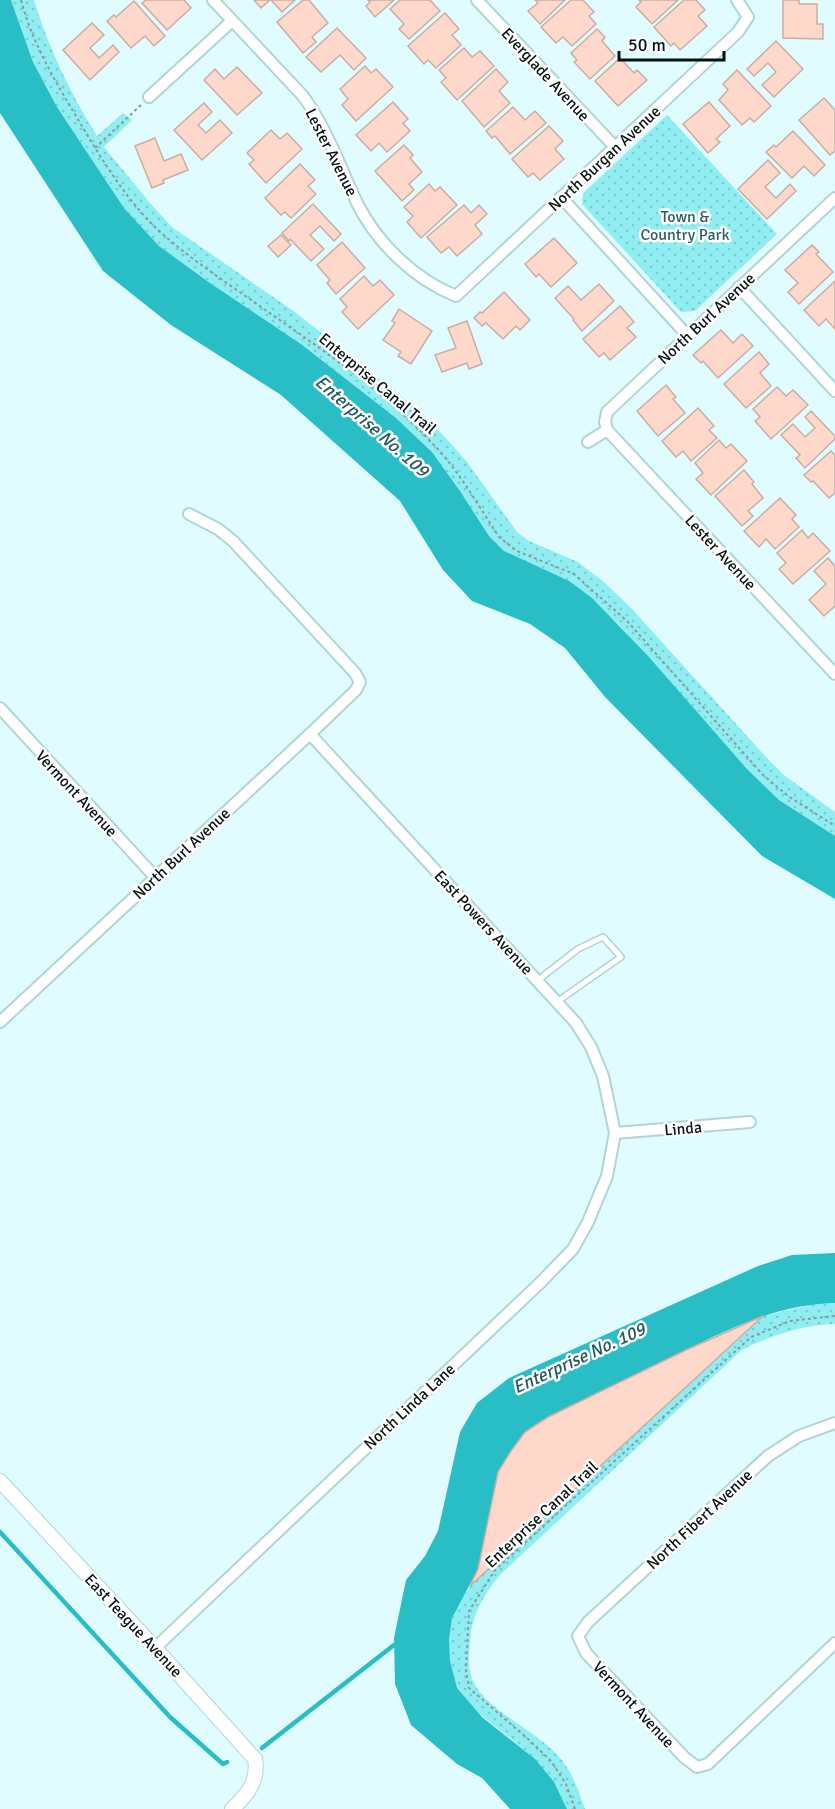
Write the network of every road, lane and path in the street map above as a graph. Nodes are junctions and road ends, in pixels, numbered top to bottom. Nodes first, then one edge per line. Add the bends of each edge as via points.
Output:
1 (21, 0) edge
2 (213, 0) edge
3 (477, 0) edge
4 (737, 0) edge
5 (232, 21) junction
6 (150, 97) joint
7 (615, 147) junction
8 (95, 148) junction
9 (561, 197) junction
10 (835, 198) edge
11 (739, 287) junction
12 (456, 296) joint
13 (687, 335) junction
14 (835, 391) edge
15 (607, 430) junction
16 (588, 442) dead end
17 (189, 514) dead end
18 (835, 674) edge
19 (0, 708) edge
20 (310, 734) junction
21 (835, 826) edge
22 (155, 877) junction
23 (538, 980) junction
24 (558, 1001) junction
25 (0, 1022) edge
26 (750, 1122) dead end
27 (615, 1133) junction
28 (835, 1316) edge
29 (835, 1423) edge
30 (0, 1482) edge
31 (578, 1636) joint
32 (835, 1643) edge
33 (155, 1648) junction
34 (232, 1809) edge
35 (575, 1809) edge

1 - 8 path, Enterprise Canal Trail via 27,23 58,86
2 - 5 street, Lester Avenue
3 - 7 street, Everglade Avenue
4 - 7 street, North Burgan Avenue via 748,17 738,33
5 - 6 street
5 - 12 street, Lester Avenue via 315,113 358,204 384,244 439,289
6 - 8 path
7 - 9 street, North Burgan Avenue
8 - 21 path, Enterprise Canal Trail via 156,228 182,251 345,366 400,412 434,444 507,545 574,574 628,622 763,775
9 - 12 street, North Burgan Avenue
9 - 13 street
10 - 11 street, North Burl Avenue
11 - 13 street, North Burl Avenue
11 - 14 street
13 - 15 street, North Burl Avenue via 607,412
15 - 16 street
15 - 18 street, Lester Avenue
17 - 20 street, North Burl Avenue via 233,541 360,682
19 - 22 street, Vermont Avenue
20 - 22 street, North Burl Avenue
20 - 23 street, East Powers Avenue
22 - 25 street, North Burl Avenue
23 - 24 street, East Powers Avenue
23 - 24 lane via 578,949 603,937 621,957
24 - 27 street, East Powers Avenue via 591,1047 603,1076
26 - 27 street, Linda
27 - 33 street, North Linda Lane via 607,1176 573,1249
28 - 35 path, Enterprise Canal Trail via 790,1321 751,1337 495,1570 469,1611 465,1670 469,1688 551,1761 566,1784
29 - 31 street, North Fibert Avenue via 799,1436 768,1456 588,1622
30 - 33 street, East Teague Avenue
31 - 32 street, Vermont Avenue via 586,1653 697,1767 708,1764
33 - 34 street, East Teague Avenue via 255,1759 256,1774 247,1794

